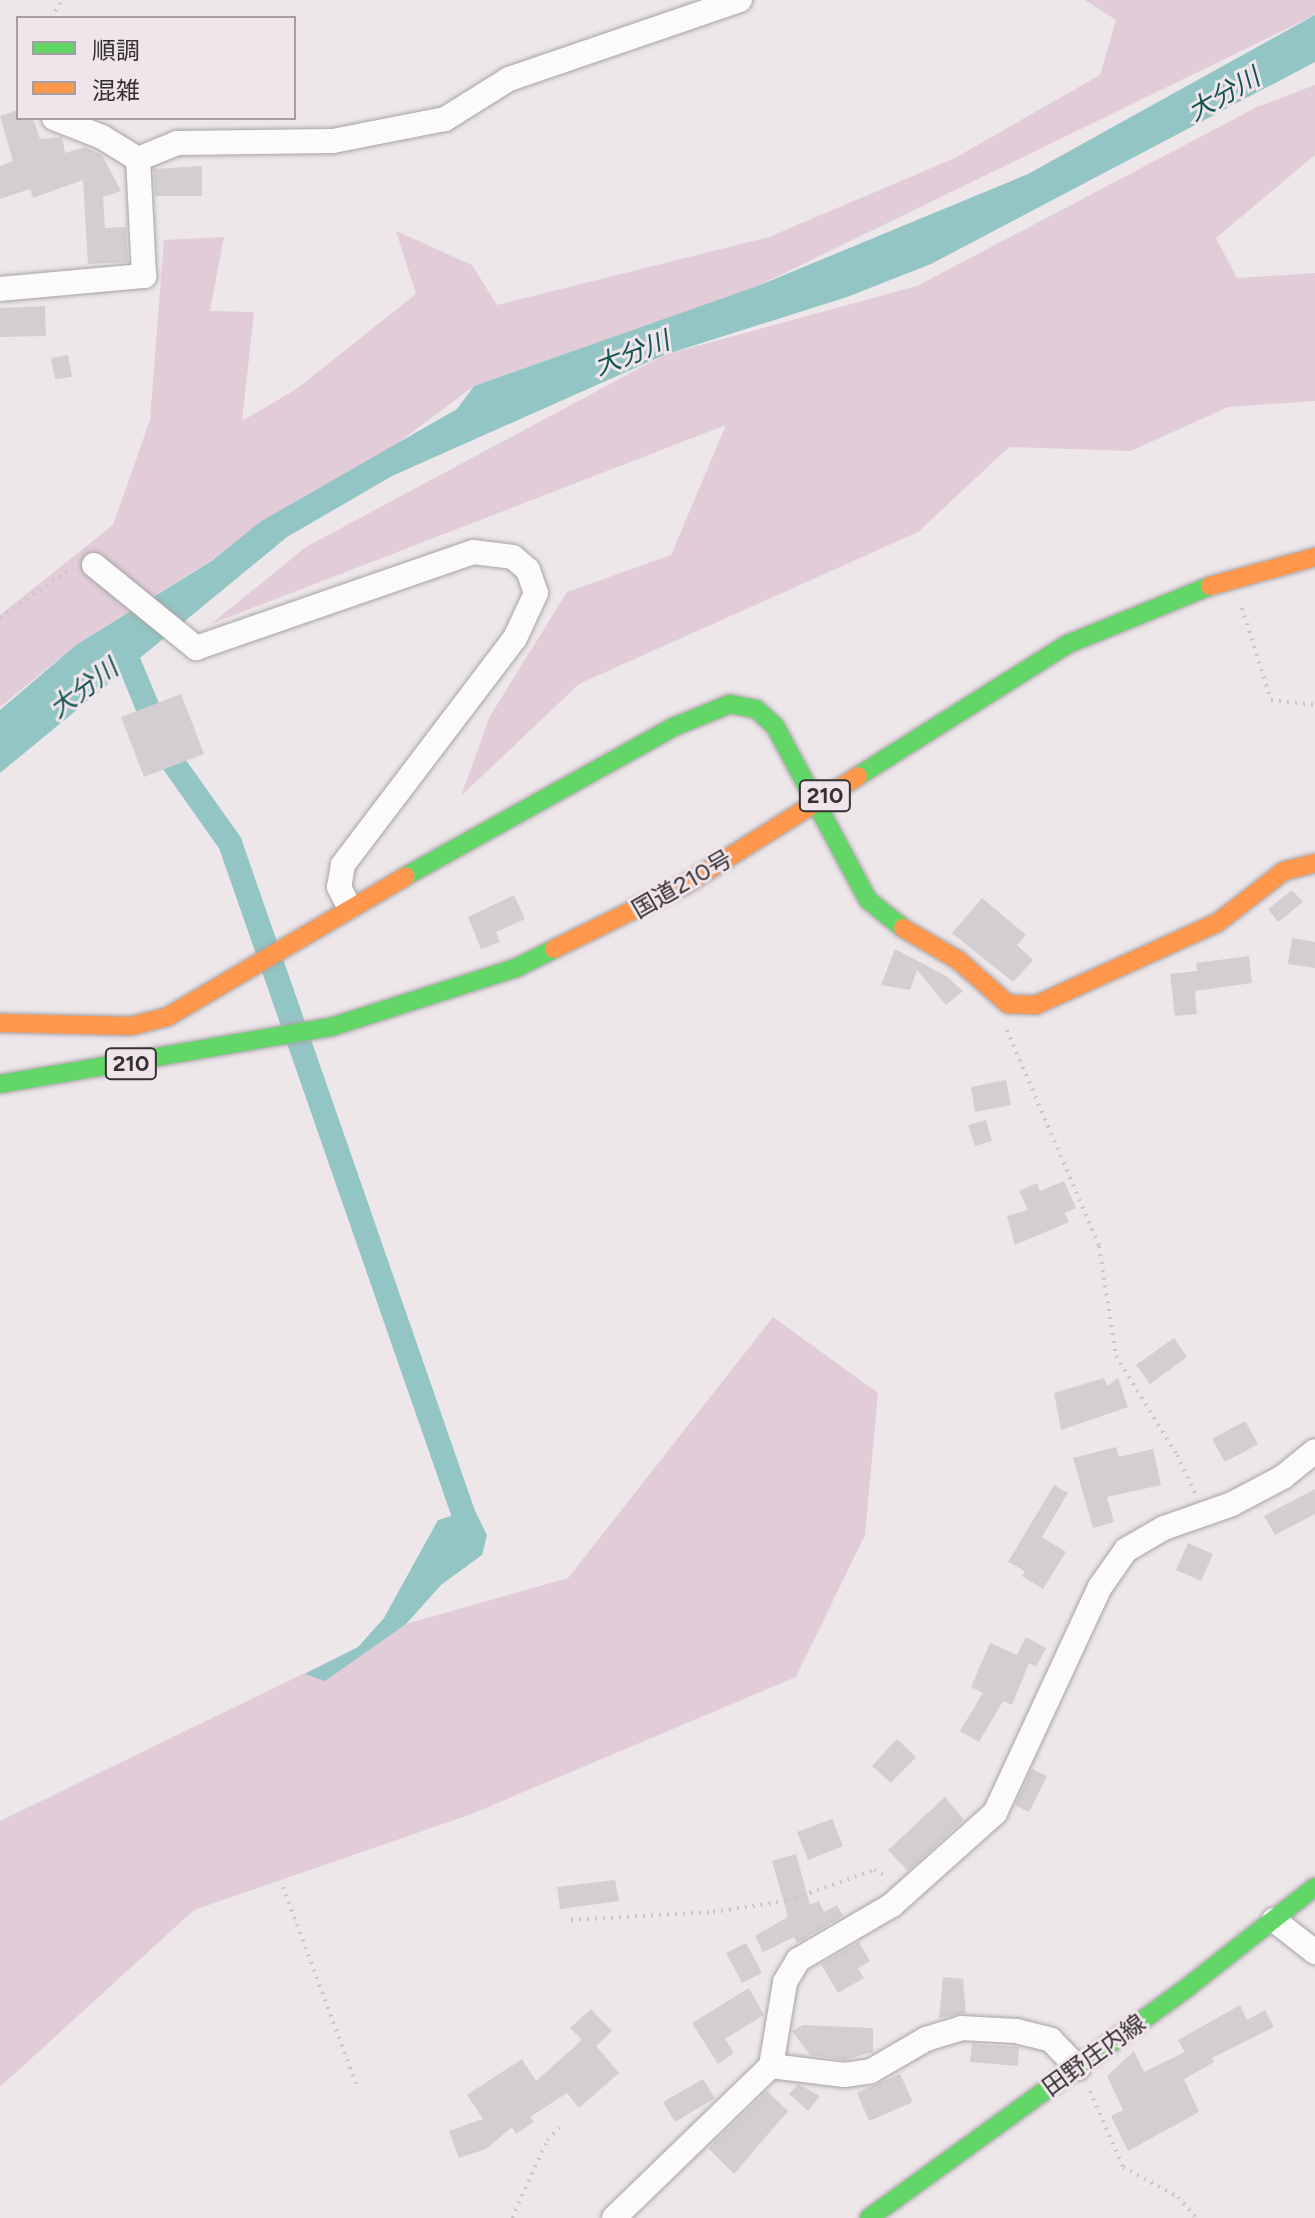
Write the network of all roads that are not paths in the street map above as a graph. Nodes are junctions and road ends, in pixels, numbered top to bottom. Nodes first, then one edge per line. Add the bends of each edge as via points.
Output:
1 (740, 0) edge
2 (59, 120) edge
3 (138, 159) junction
4 (0, 289) edge
5 (1315, 557) edge
6 (94, 565) road end
7 (816, 802) junction
8 (1315, 863) edge
9 (349, 907) junction
10 (0, 1023) edge
11 (0, 1084) edge
12 (1315, 1451) edge
13 (1315, 1887) edge
14 (1274, 1920) junction
15 (1315, 1952) edge
16 (771, 2066) junction
17 (1078, 2068) junction
18 (614, 2218) edge
19 (869, 2218) edge

1 - 3 street via 509,79 445,119 333,141 177,143
2 - 3 street
3 - 4 street via 144,276
5 - 7 main road, 国道210号 / 210 via 1233,578 1068,644
6 - 9 street via 196,648 473,552 513,557 535,581 534,604 515,638 343,865 339,887
7 - 8 main road via 868,900 883,916 958,960 1008,1004 1036,1005 1058,997 1217,923 1284,871
7 - 9 main road via 767,716 739,704 718,706
7 - 11 main road, 国道210号 / 210 via 686,884 595,933 444,995 262,1041
9 - 10 main road via 203,998 153,1022
12 - 16 street via 1232,1504 1203,1511 1126,1550 1100,1587 995,1813 911,1889 798,1960 785,1982
13 - 14 main road, 田野庄内線
14 - 15 street
14 - 17 main road, 田野庄内線
16 - 17 street via 844,2075 871,2071 926,2039 961,2028 1016,2031 1051,2040
16 - 18 street
17 - 19 main road, 田野庄内線

